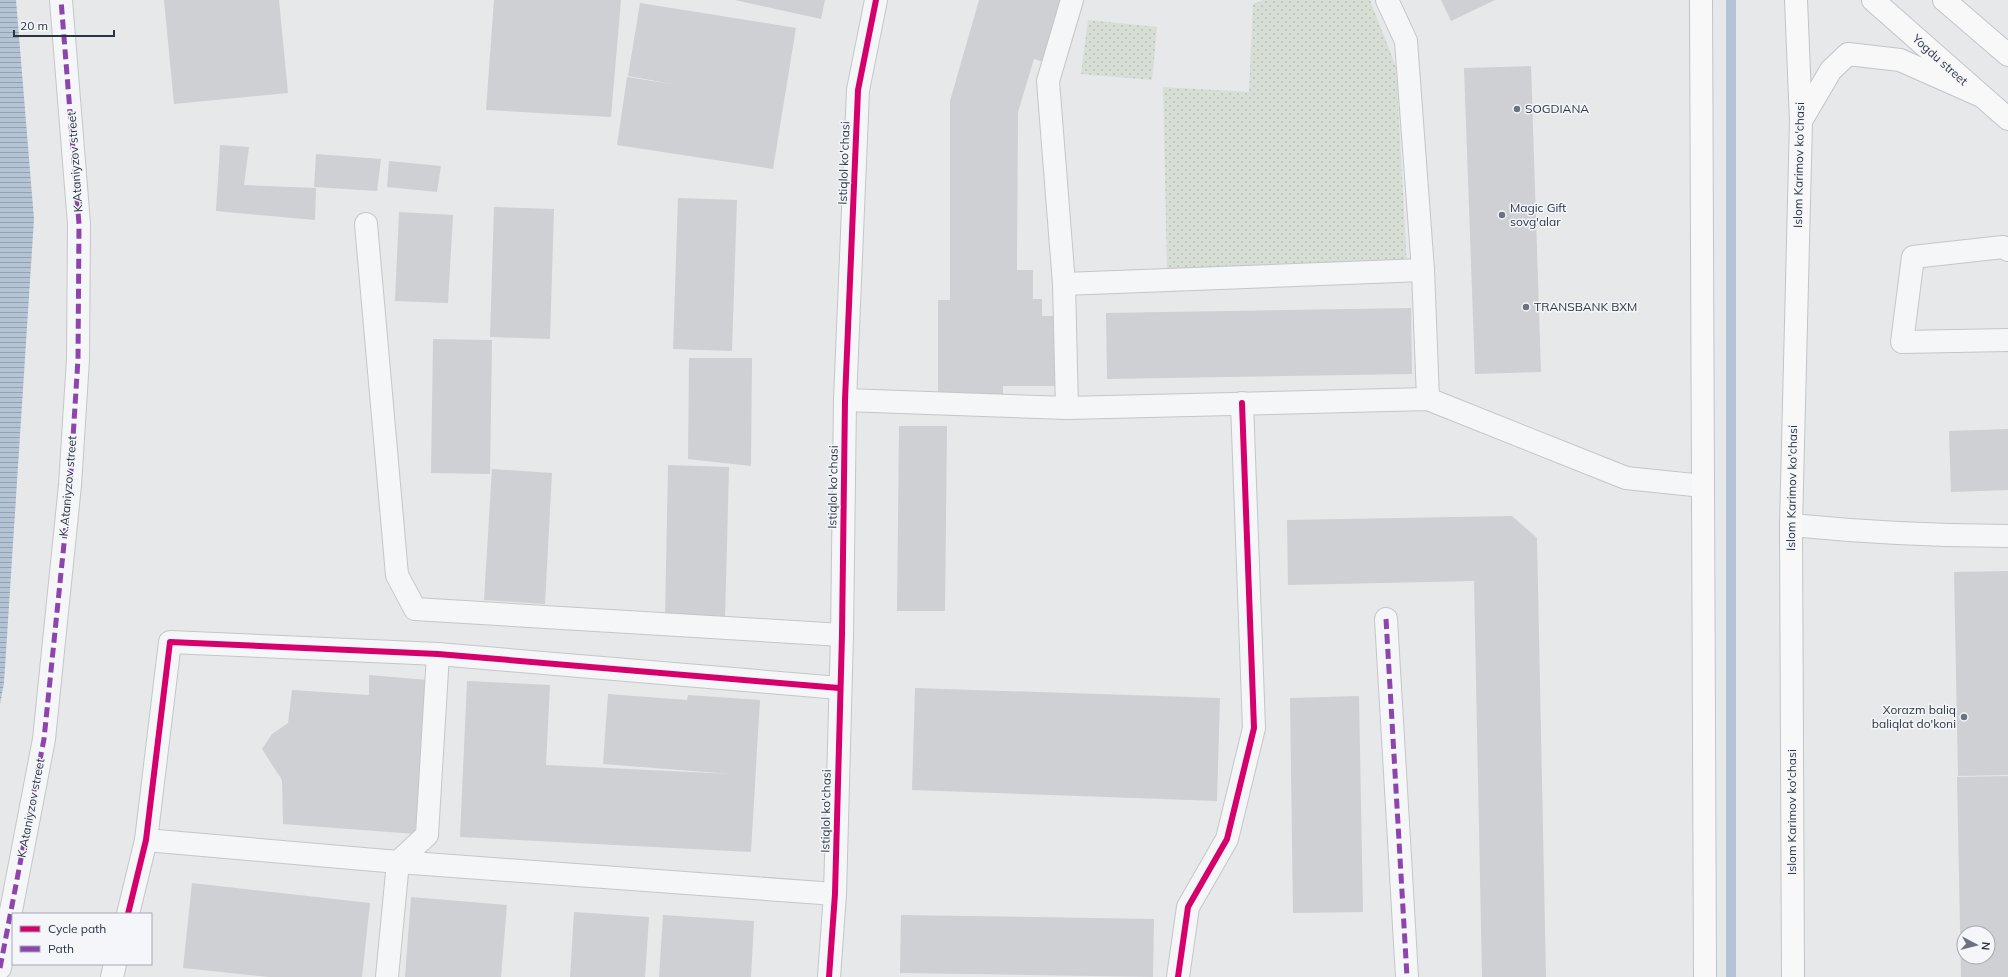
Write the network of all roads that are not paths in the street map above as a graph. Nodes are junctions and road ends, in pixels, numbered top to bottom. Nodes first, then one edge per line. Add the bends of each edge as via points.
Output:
1 (61, 0) edge
2 (876, 0) edge
3 (1072, 0) edge
4 (1387, 0) edge
5 (1701, 0) edge
6 (1796, 0) edge
7 (1873, 0) edge
8 (1944, 0) edge
9 (2008, 55) edge
10 (1979, 95) junction
11 (2008, 119) edge
12 (1801, 121) junction
13 (366, 224) dead end
14 (2008, 250) edge
15 (1423, 270) junction
16 (1064, 284) junction
17 (2008, 340) edge
18 (1428, 399) junction
19 (845, 400) junction
20 (1242, 403) junction
21 (1068, 408) junction
22 (1703, 486) junction
23 (1791, 525) junction
24 (2008, 536) edge
25 (1386, 619) dead end
26 (842, 636) junction
27 (438, 654) junction
28 (840, 688) junction
29 (146, 840) junction
30 (398, 862) junction
31 (835, 894) junction
32 (128, 913) edge
33 (115, 965) edge
34 (0, 968) edge
35 (112, 977) edge
36 (387, 977) edge
37 (829, 977) edge
38 (1178, 977) edge
39 (1407, 977) edge
40 (1705, 977) edge
41 (1792, 977) edge

1 - 34 street, K.Ataniyzov street via 79,224 77,374 70,485 44,739
2 - 19 street, Istiqlol ko'chasi via 858,90
3 - 16 street via 1048,81
4 - 15 street via 1406,41
5 - 22 main road
6 - 12 main road, Islom Karimov ko'chasi
7 - 10 main road, Yogdu street
8 - 9 main road
10 - 11 main road, Yogdu street
10 - 12 main road via 1900,60 1848,54 1831,70
12 - 23 main road, Islom Karimov ko'chasi
13 - 26 street via 396,575 415,609
14 - 17 street via 2003,247 1912,257 1902,342
15 - 16 street
15 - 18 street
16 - 21 street
18 - 20 street
18 - 22 street via 1626,478
19 - 21 street
19 - 26 street, Istiqlol ko'chasi
20 - 21 street
20 - 38 street via 1254,728 1227,839 1188,907
22 - 40 main road
23 - 24 street via 1956,536
23 - 41 main road, Islom Karimov ko'chasi
25 - 39 street
26 - 28 street, Istiqlol ko'chasi
27 - 28 street
27 - 29 street via 170,642
27 - 30 street via 427,835
28 - 31 street, Istiqlol ko'chasi
29 - 30 street
29 - 32 street
30 - 31 street
30 - 36 street
31 - 37 street, Istiqlol ko'chasi
33 - 35 street

